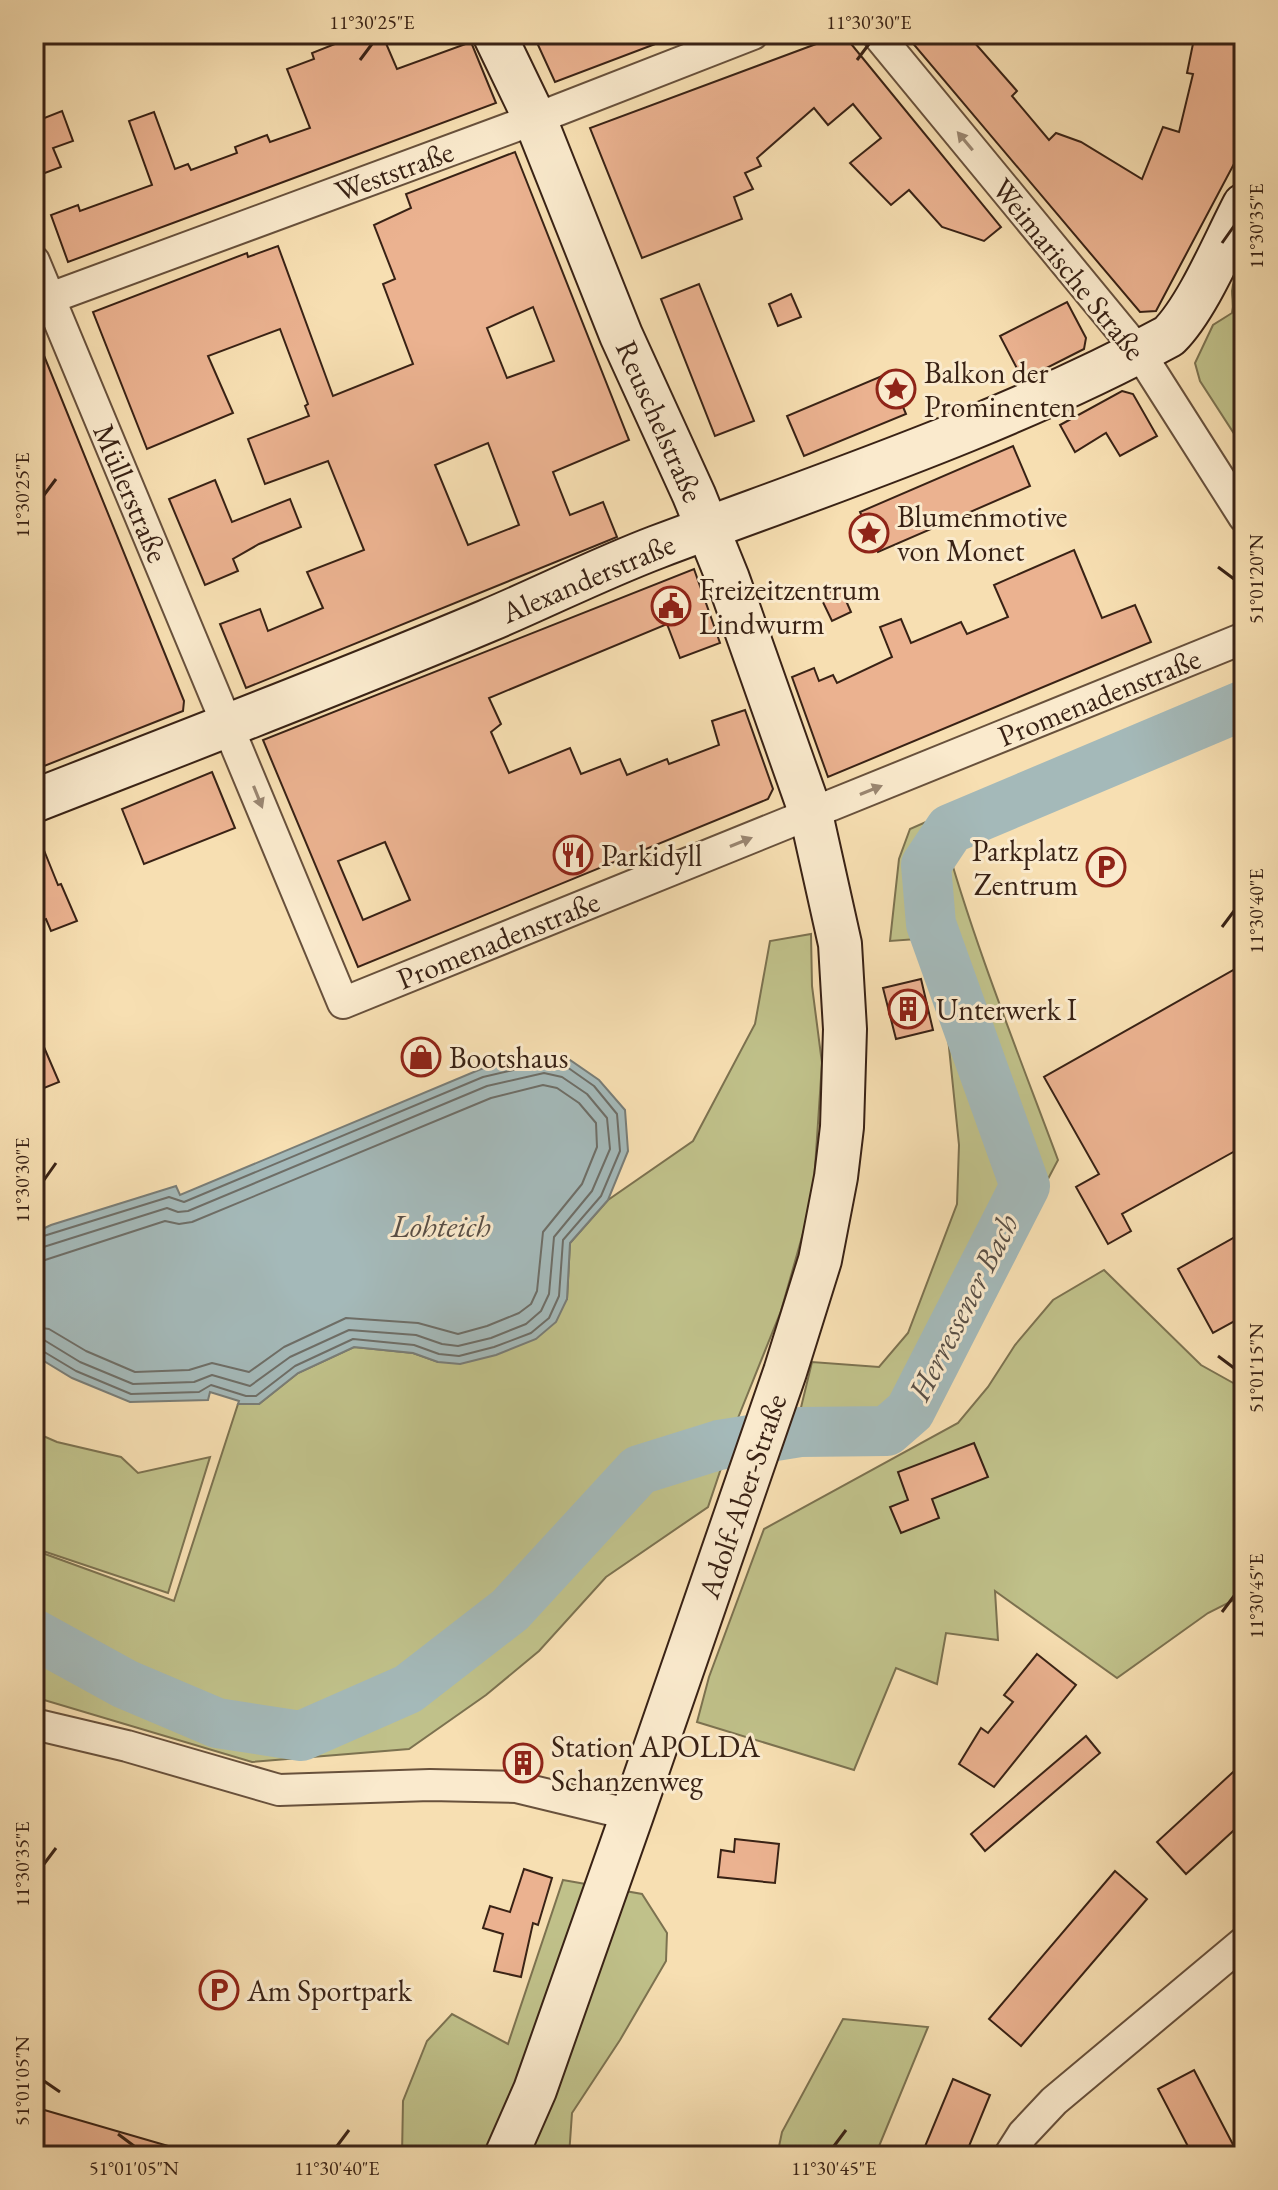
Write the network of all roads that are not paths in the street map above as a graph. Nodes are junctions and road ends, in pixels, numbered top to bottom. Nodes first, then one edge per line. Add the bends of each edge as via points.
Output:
1 (494, 34) edge
2 (753, 34) edge
3 (877, 34) edge
4 (535, 119) junction
5 (1244, 205) edge
6 (34, 261) edge
7 (42, 301) edge
8 (1139, 352) junction
9 (1244, 517) edge
10 (708, 529) junction
11 (1244, 638) edge
12 (228, 725) junction
13 (34, 801) edge
14 (811, 814) junction
15 (34, 1724) edge
16 (632, 1815) junction
17 (1244, 1942) edge
18 (506, 2156) edge
19 (1009, 2156) edge

1 - 4 main road, Reuschelstraße
2 - 4 street, Weststraße
8 -> 3 street, Weimarische Straße
4 - 7 street, Weststraße
4 - 10 main road, Reuschelstraße via 621,335
5 - 8 main road, Alexanderstraße via 1183,320 1169,336
6 - 7 street, Müllerstraße
7 - 12 street, Müllerstraße
8 - 9 street, Weimarische Straße
8 - 10 main road, Alexanderstraße via 1008,415
10 - 12 main road, Alexanderstraße
10 - 14 main road, Reuschelstraße
14 -> 11 street, Promenadenstraße
12 - 13 main road, Alexanderstraße
12 -> 14 street, Promenadenstraße via 343,1003
14 - 16 main road, Adolf-Aber-Straße via 840,944 845,1029 836,1177 820,1260
15 - 16 street via 279,1790 430,1785 531,1789
16 - 18 main road, Adolf-Aber-Straße via 535,2090
17 - 19 street via 1054,2101

